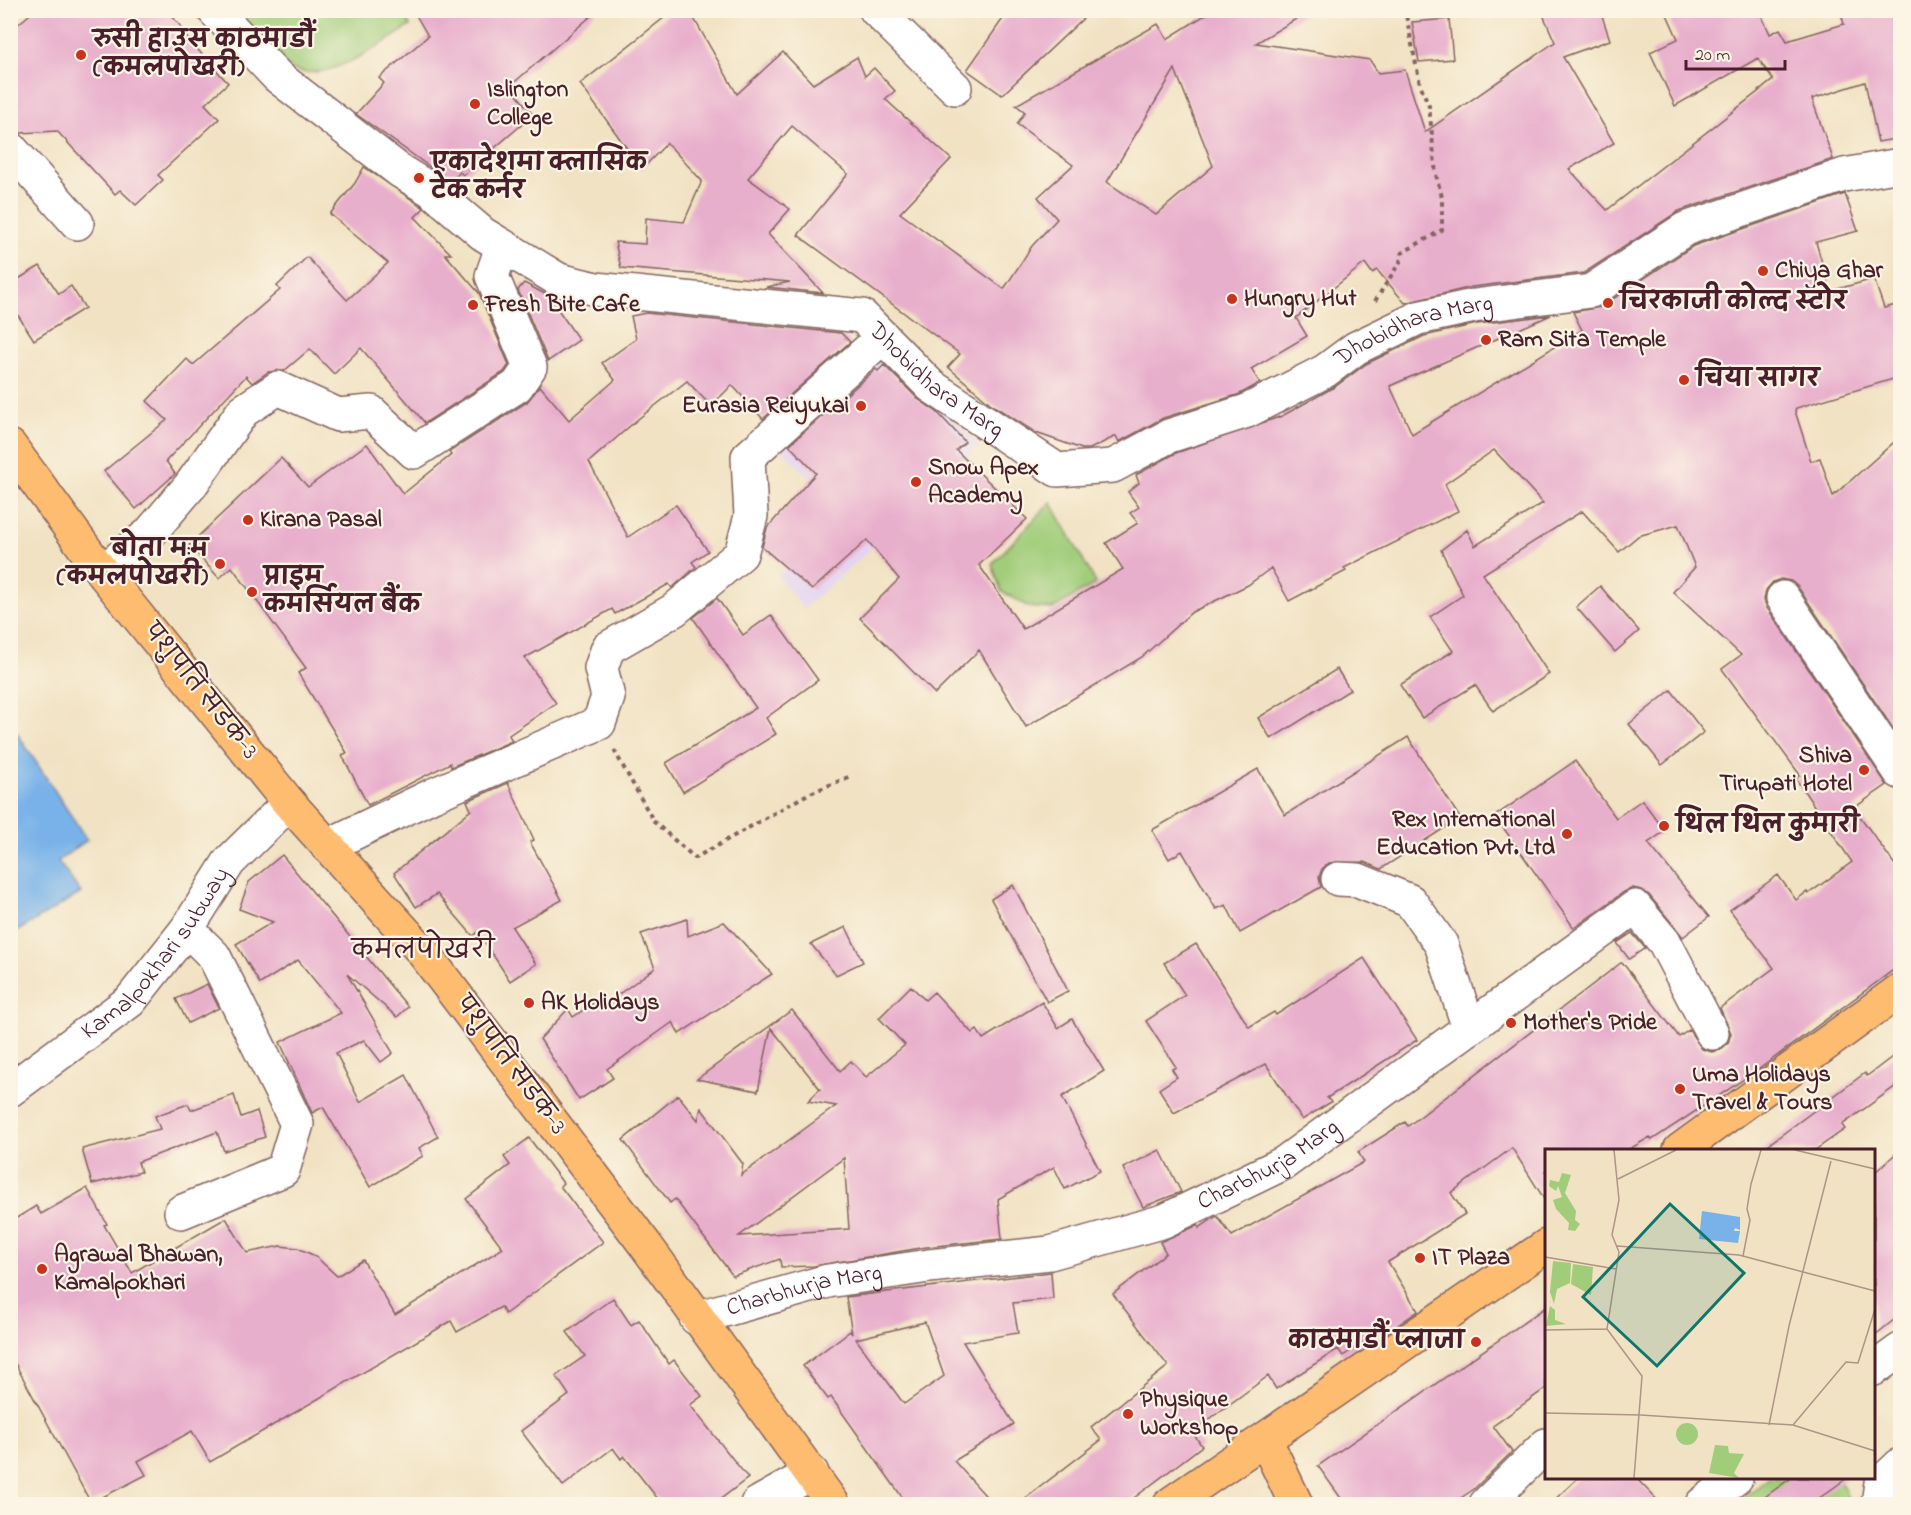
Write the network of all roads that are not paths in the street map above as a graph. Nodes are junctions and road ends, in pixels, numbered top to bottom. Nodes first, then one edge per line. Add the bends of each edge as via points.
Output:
1 (214, 10) edge
2 (876, 10) edge
3 (955, 88) dead end
4 (10, 148) edge
5 (1900, 165) edge
6 (77, 223) dead end
7 (502, 247) junction
8 (883, 337) junction
9 (10, 446) edge
10 (102, 572) junction
11 (1783, 598) dead end
12 (1900, 772) edge
13 (289, 803) junction
14 (327, 846) junction
15 (1338, 879) dead end
16 (187, 929) junction
17 (1900, 990) edge
18 (1468, 1028) junction
19 (1712, 1033) dead end
20 (10, 1089) edge
21 (1681, 1149) edge
22 (181, 1212) dead end
23 (1545, 1247) edge
24 (696, 1318) junction
25 (1900, 1350) edge
26 (1875, 1368) edge
27 (1266, 1441) junction
28 (1545, 1446) edge
29 (1900, 1465) edge
30 (812, 1473) junction
31 (1735, 1479) edge
32 (757, 1504) edge
33 (833, 1504) edge
34 (1170, 1504) edge
35 (1296, 1504) edge
36 (1486, 1504) edge
37 (1702, 1504) edge
38 (1878, 1504) edge

1 - 7 street, Dhobidhara Marg via 278,77
2 - 3 street
4 - 6 street
5 - 8 street, Dhobidhara Marg via 1844,174 1686,229 1591,291 1473,306 1418,318 1356,348 1325,371 1247,411 1168,436 1113,466 1057,470 931,386
7 - 8 street, Dhobidhara Marg via 559,280 596,289 862,315
7 - 10 street via 492,276 530,367 517,386 414,452 371,412 338,415 278,388 243,411 190,486 149,534
8 - 14 street via 748,458 751,516 741,554 674,610 608,648 601,668 608,697 599,723
9 - 10 main road, पशुपति सडक-3
10 - 13 main road, पशुपति सडक-3
11 - 12 street
13 - 14 main road, पशुपति सडक-3
13 - 16 street, Kamalpokhari subway via 230,861
14 - 24 main road, पशुपति सडक-3 via 423,952 647,1247
15 - 18 street via 1358,880 1410,901 1441,944
16 - 20 street, Kamalpokhari subway via 130,1000
16 - 22 street via 214,956 297,1124 283,1170
17 - 21 main road
18 - 19 street, Charbhurja Marg via 1635,907 1665,943
18 - 24 street, Charbhurja Marg via 1284,1163 1164,1221 1050,1253 828,1281
23 - 27 main road
24 - 30 main road, पशुपति सडक-3
25 - 26 street
27 - 34 main road
27 - 35 main road
28 - 36 street
29 - 38 street via 1881,1483
30 - 32 street
30 - 33 main road, पशुपति सडक-3
31 - 37 street

